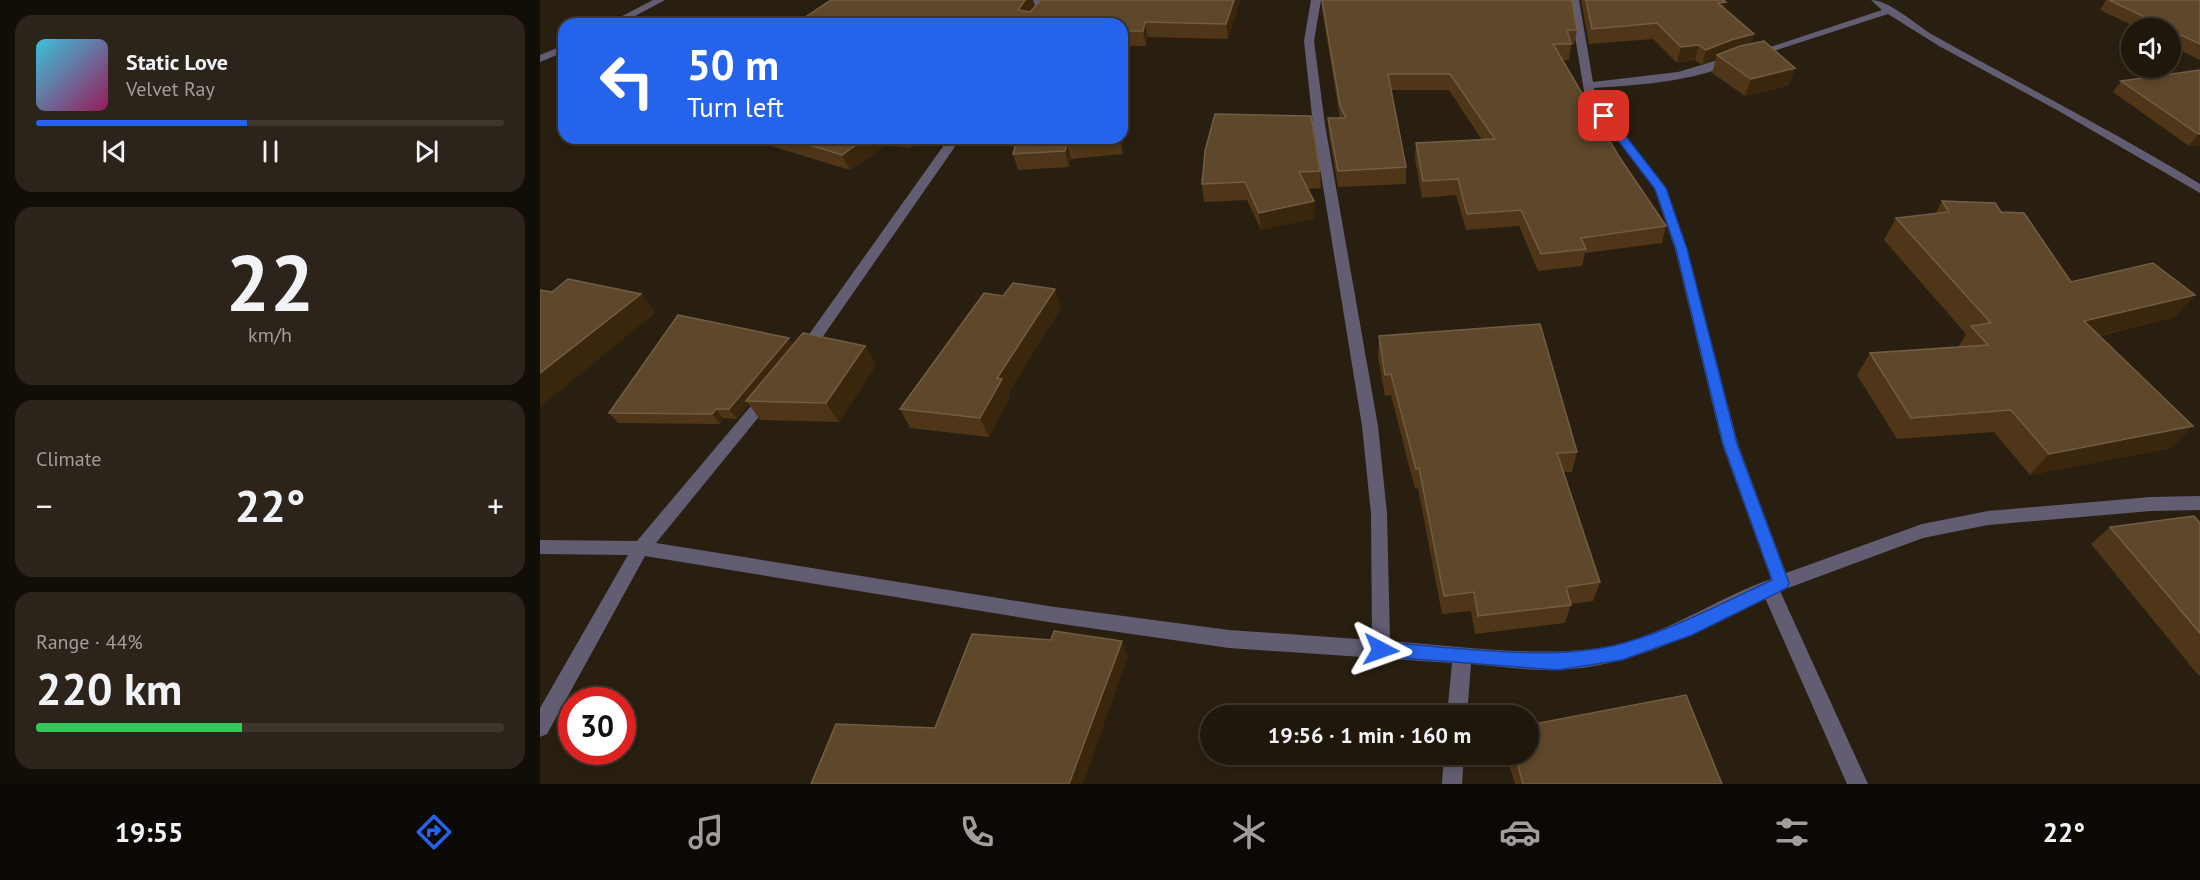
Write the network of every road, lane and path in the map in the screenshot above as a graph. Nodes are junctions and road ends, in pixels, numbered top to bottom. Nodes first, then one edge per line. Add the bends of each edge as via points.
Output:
1 (660, 0) edge
2 (988, 0) edge
3 (1316, 0) edge
4 (1574, 0) edge
5 (1876, 0) edge
6 (1049, 1) edge
7 (1888, 11) junction
8 (1034, 15) edge
9 (624, 18) edge
10 (558, 51) edge
11 (540, 59) edge
12 (1588, 85) junction
13 (951, 144) edge
14 (2200, 189) edge
15 (797, 361) edge
16 (774, 388) edge
17 (2200, 503) edge
18 (540, 547) edge
19 (641, 548) junction
20 (1775, 585) junction
21 (1381, 650) junction
22 (1462, 656) junction
23 (1458, 705) edge
24 (540, 727) edge
25 (1453, 765) edge
26 (1452, 784) edge
27 (1858, 784) edge

1 - 9 street
2 - 6 street
3 - 21 street via 1309,41 1379,514
4 - 12 street
5 - 7 street
6 - 8 street
7 - 12 street via 1786,46 1731,59 1702,72 1662,80
7 - 14 street
10 - 11 street
12 - 20 street via 1590,97 1660,188 1682,249 1730,444
13 - 15 street
16 - 19 street
17 - 20 street via 1988,518 1922,531
18 - 19 street
19 - 21 street via 1230,639
19 - 24 street
20 - 22 street via 1686,629 1622,652 1558,662
20 - 27 street
21 - 22 street
22 - 23 street
25 - 26 street

